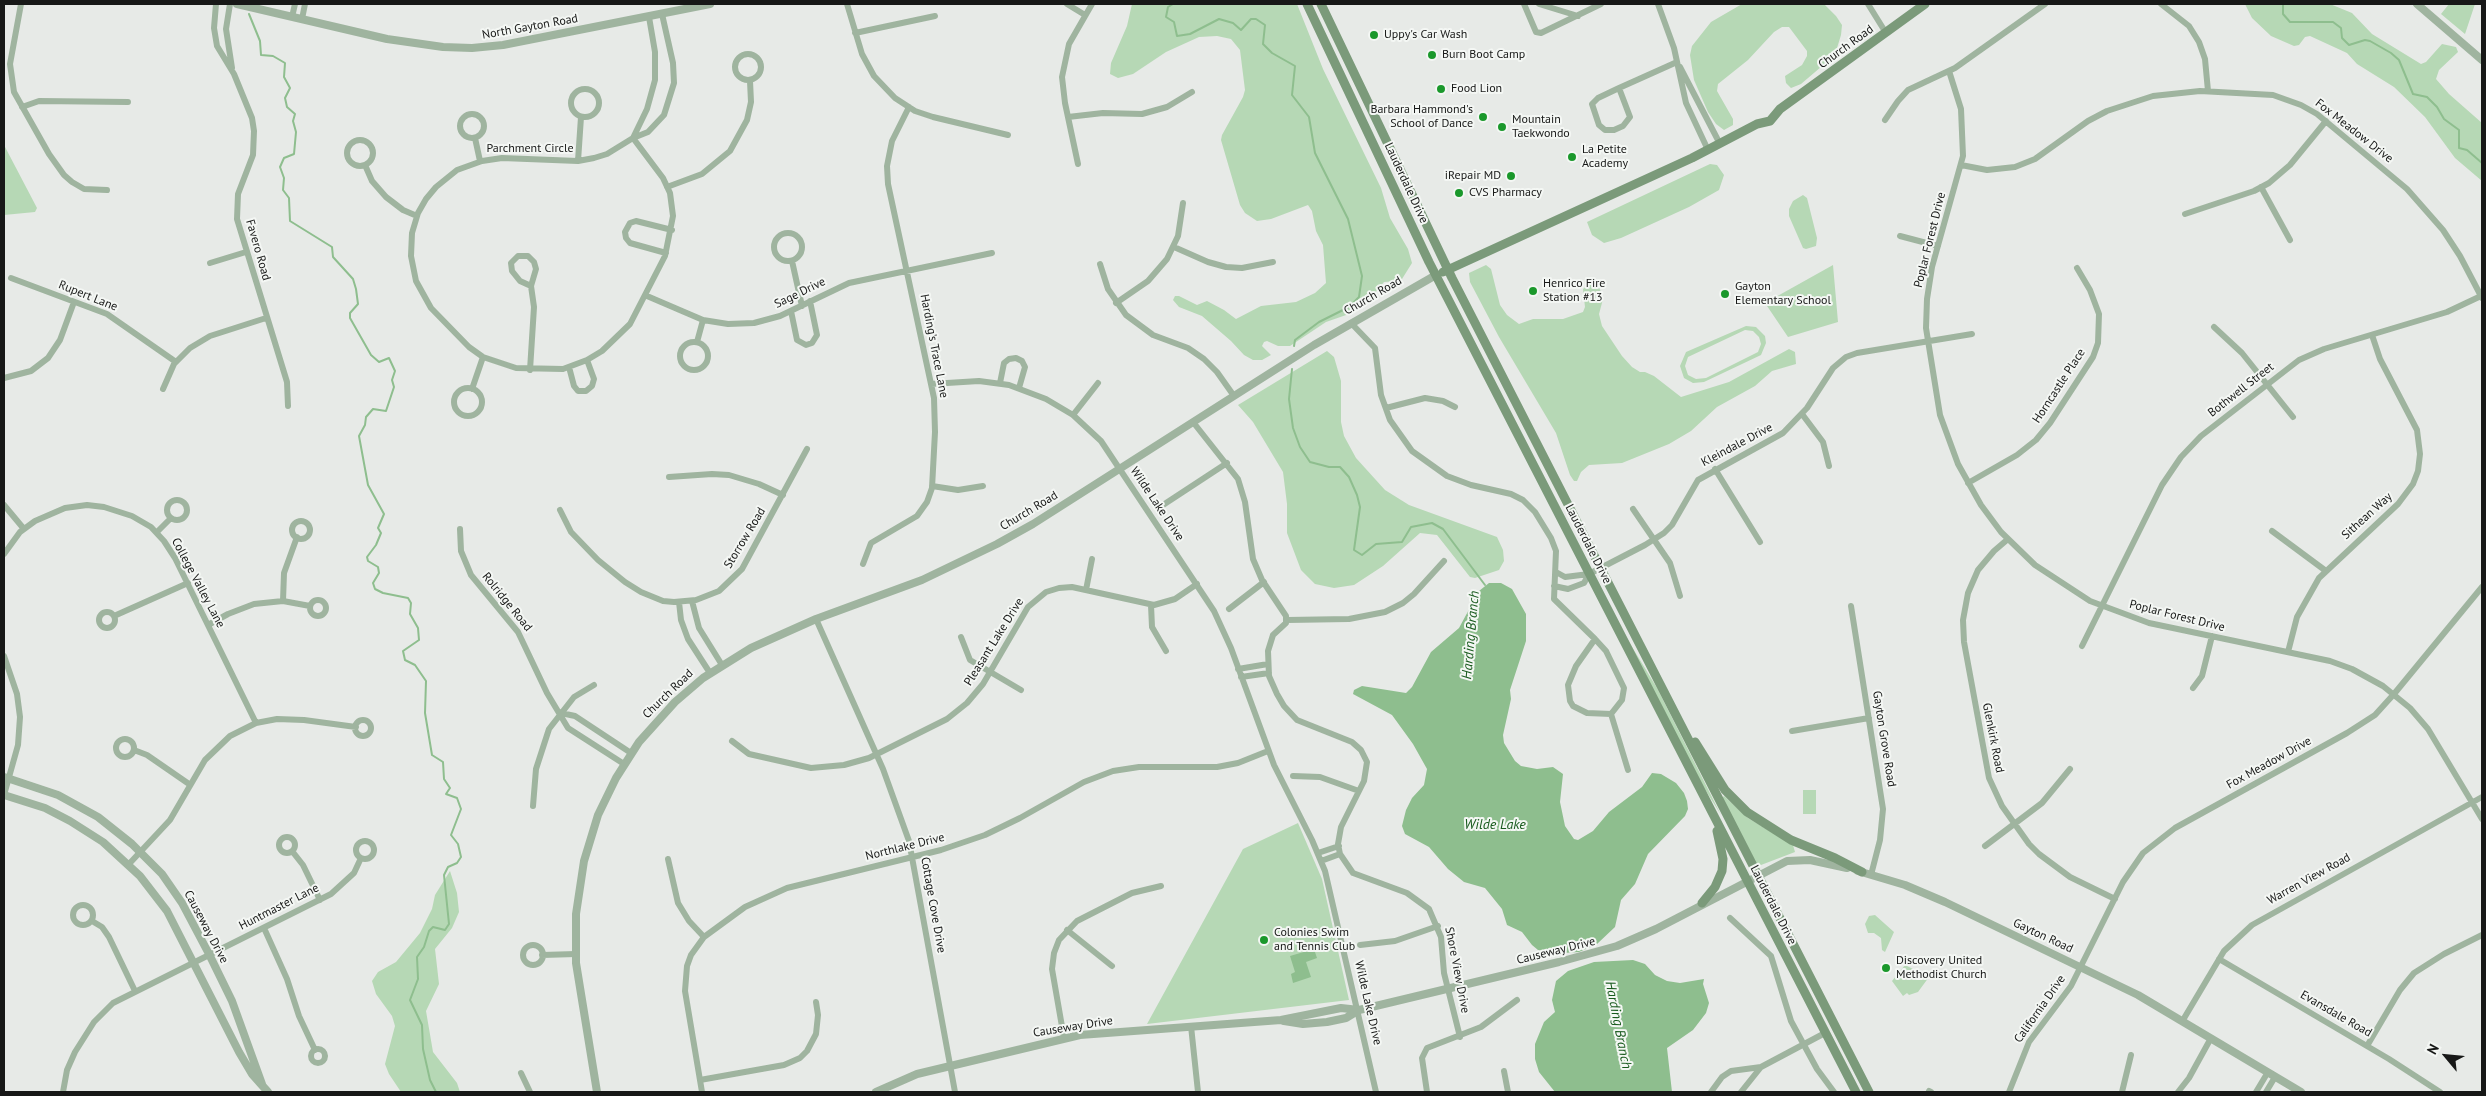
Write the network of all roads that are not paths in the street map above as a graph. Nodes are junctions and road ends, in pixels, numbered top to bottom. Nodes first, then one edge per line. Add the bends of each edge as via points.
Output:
1 (22, 4) edge
2 (216, 4) edge
3 (230, 4) edge
4 (237, 4) edge
5 (295, 4) edge
6 (305, 4) edge
7 (710, 4) edge
8 (847, 4) edge
9 (1066, 4) edge
10 (1092, 4) edge
11 (1308, 4) edge
12 (1321, 4) edge
13 (1524, 4) edge
14 (1539, 4) edge
15 (1601, 4) edge
16 (1658, 4) edge
17 (1868, 4) edge
18 (1925, 4) edge
19 (2044, 4) edge
20 (2161, 4) edge
21 (2417, 4) edge
22 (851, 7) edge
23 (662, 14) junction
24 (1085, 15) junction
25 (935, 16) dead end
26 (1578, 16) junction
27 (292, 17) junction
28 (649, 17) junction
29 (302, 20) junction
30 (855, 33) junction
31 (1886, 33) junction
32 (2482, 60) edge
33 (1677, 62) junction
34 (1949, 71) junction
35 (232, 72) junction
36 (750, 81) junction
37 (1619, 88) junction
38 (2208, 91) junction
39 (1192, 92) dead end
40 (128, 102) dead end
41 (22, 107) junction
42 (909, 107) junction
43 (581, 117) junction
44 (1068, 117) junction
45 (1886, 120) dead end
46 (2326, 121) junction
47 (1008, 135) dead end
48 (475, 138) junction
49 (633, 138) junction
50 (1720, 144) junction
51 (1708, 150) junction
52 (578, 161) junction
53 (480, 162) junction
54 (1078, 164) dead end
55 (365, 165) junction
56 (1961, 165) junction
57 (667, 187) junction
58 (2261, 187) junction
59 (107, 190) dead end
60 (1183, 203) dead end
61 (2186, 214) dead end
62 (417, 216) junction
63 (672, 230) junction
64 (1900, 236) dead end
65 (2290, 240) dead end
66 (1938, 246) junction
67 (1174, 247) junction
68 (246, 252) junction
69 (666, 253) junction
70 (992, 253) dead end
71 (792, 260) junction
72 (1273, 262) dead end
73 (210, 263) dead end
74 (1100, 264) dead end
75 (2077, 268) dead end
76 (1447, 270) junction
77 (907, 271) junction
78 (1436, 275) junction
79 (11, 278) dead end
80 (531, 286) junction
81 (646, 296) junction
82 (2482, 297) edge
83 (74, 302) junction
84 (810, 302) junction
85 (1116, 302) junction
86 (802, 306) junction
87 (791, 311) junction
88 (266, 318) junction
89 (703, 320) junction
90 (1351, 323) junction
91 (2214, 327) dead end
92 (1972, 334) dead end
93 (2372, 335) junction
94 (1928, 341) junction
95 (697, 342) junction
96 (483, 357) junction
97 (587, 360) junction
98 (176, 362) junction
99 (569, 367) junction
100 (530, 370) junction
101 (4, 378) edge
102 (1000, 383) junction
103 (1098, 383) dead end
104 (931, 384) junction
105 (2267, 384) junction
106 (1019, 388) junction
107 (163, 389) dead end
108 (472, 389) junction
109 (1234, 396) junction
110 (288, 406) dead end
111 (1455, 407) dead end
112 (1386, 408) junction
113 (1802, 414) junction
114 (1073, 415) junction
115 (2293, 417) dead end
116 (1193, 422) junction
117 (807, 449) dead end
118 (1227, 463) junction
119 (1829, 466) dead end
120 (1120, 469) junction
121 (1715, 470) junction
122 (670, 477) dead end
123 (1968, 483) junction
124 (932, 486) junction
125 (983, 486) dead end
126 (783, 495) junction
127 (4, 505) edge
128 (1163, 505) dead end
129 (1633, 508) dead end
130 (560, 510) dead end
131 (171, 518) dead end
132 (24, 529) junction
133 (460, 529) dead end
134 (2272, 531) dead end
135 (157, 532) junction
136 (297, 537) dead end
137 (1655, 539) junction
138 (2008, 539) junction
139 (1760, 542) dead end
140 (4, 554) edge
141 (1092, 558) dead end
142 (1444, 561) dead end
143 (863, 564) dead end
144 (1600, 568) junction
145 (2326, 571) junction
146 (1556, 572) junction
147 (1589, 574) junction
148 (1264, 582) junction
149 (188, 583) junction
150 (1197, 584) junction
151 (1554, 586) junction
152 (2482, 587) edge
153 (1086, 590) junction
154 (1680, 596) dead end
155 (283, 601) junction
156 (692, 601) junction
157 (679, 602) junction
158 (1151, 605) junction
159 (310, 606) dead end
160 (1851, 606) dead end
161 (2102, 606) junction
162 (1229, 609) dead end
163 (114, 616) dead end
164 (816, 619) junction
165 (1287, 620) junction
166 (208, 625) junction
167 (2212, 636) junction
168 (960, 637) dead end
169 (1596, 640) junction
170 (2082, 646) dead end
171 (1166, 651) dead end
172 (2288, 652) junction
173 (4, 656) edge
174 (1268, 664) junction
175 (722, 665) junction
176 (1238, 669) junction
177 (710, 673) junction
178 (990, 673) junction
179 (1269, 673) junction
180 (1241, 676) junction
181 (594, 685) dead end
182 (2193, 688) dead end
183 (1021, 690) dead end
184 (2394, 694) junction
185 (1675, 712) junction
186 (561, 713) junction
187 (1611, 714) junction
188 (1869, 718) junction
189 (256, 723) junction
190 (356, 727) dead end
191 (1792, 730) dead end
192 (732, 741) dead end
193 (134, 750) dead end
194 (1268, 751) junction
195 (631, 753) junction
196 (876, 754) junction
197 (624, 764) junction
198 (2070, 769) dead end
199 (1628, 770) dead end
200 (1294, 776) dead end
201 (6, 778) edge
202 (189, 784) junction
203 (1359, 791) junction
204 (4, 795) edge
205 (2482, 796) edge
206 (2472, 802) junction
207 (533, 806) dead end
208 (1715, 818) junction
209 (2482, 819) edge
210 (2015, 824) junction
211 (1339, 846) junction
212 (1985, 846) dead end
213 (292, 851) dead end
214 (141, 852) junction
215 (1318, 852) junction
216 (1340, 854) junction
217 (913, 857) junction
218 (361, 858) dead end
219 (668, 859) dead end
220 (1321, 861) junction
221 (129, 864) junction
222 (1866, 873) junction
223 (1758, 875) junction
224 (1746, 881) junction
225 (1161, 886) dead end
226 (2115, 899) junction
227 (320, 900) junction
228 (1702, 904) junction
229 (1730, 918) dead end
230 (92, 921) dead end
231 (1438, 926) junction
232 (264, 928) junction
233 (1067, 930) junction
234 (2482, 935) edge
235 (704, 937) junction
236 (1360, 945) dead end
237 (209, 954) junction
238 (576, 954) junction
239 (542, 955) dead end
240 (2219, 959) junction
241 (194, 962) junction
242 (1112, 966) dead end
243 (2081, 967) junction
244 (1449, 988) junction
245 (135, 990) junction
246 (1517, 1000) dead end
247 (816, 1002) dead end
248 (1359, 1010) junction
249 (1281, 1020) junction
250 (2183, 1020) junction
251 (1191, 1026) junction
252 (1825, 1033) junction
253 (1460, 1037) junction
254 (1064, 1038) junction
255 (2211, 1038) junction
256 (1804, 1044) junction
257 (2367, 1046) junction
258 (315, 1050) dead end
259 (2131, 1055) dead end
260 (950, 1065) junction
261 (1761, 1067) junction
262 (1504, 1071) dead end
263 (521, 1074) dead end
264 (2271, 1074) junction
265 (700, 1080) junction
266 (262, 1084) junction
267 (63, 1092) edge
268 (268, 1092) edge
269 (530, 1092) edge
270 (597, 1092) edge
271 (702, 1092) edge
272 (876, 1092) edge
273 (955, 1092) edge
274 (1198, 1092) edge
275 (1376, 1092) edge
276 (1427, 1092) edge
277 (1508, 1092) edge
278 (1711, 1092) edge
279 (1741, 1092) edge
280 (1834, 1092) edge
281 (1856, 1092) edge
282 (1869, 1092) edge
283 (2008, 1092) edge
284 (2122, 1092) edge
285 (2178, 1092) edge
286 (2256, 1092) edge
287 (2266, 1092) edge
288 (2301, 1092) edge
289 (2440, 1092) edge

1 - 41 street via 10,64 12,85
2 - 35 street, Favero Road via 214,28 217,46
3 - 35 street, Favero Road via 226,29
4 - 27 street, North Gayton Road
5 - 27 street
6 - 29 street
7 - 23 street, North Gayton Road
8 - 22 street
9 - 24 street
10 - 24 street
11 - 78 main road, Lauderdale Drive
12 - 76 main road, Lauderdale Drive
13 - 26 street via 1538,33
14 - 26 street
15 - 26 street
16 - 33 street
17 - 31 street
18 - 31 main road, Church Road
19 - 34 street
20 - 38 street via 2189,26 2199,42 2205,59
21 - 32 street
22 - 30 street
23 - 28 street, North Gayton Road
23 - 49 street, Parchment Circle via 674,74 672,94 656,126
24 - 44 street via 1069,44 1063,64 1062,88
25 - 30 street
27 - 29 street, North Gayton Road
28 - 29 street, North Gayton Road via 472,48 413,44
28 - 49 street via 656,52 655,80 647,109
30 - 42 street via 874,76
31 - 50 main road, Church Road via 1780,109 1766,114 1757,124
33 - 37 street
33 - 50 street
33 - 51 street via 1686,103
34 - 45 street via 1908,90
34 - 56 street, Poplar Forest Drive via 1962,116
35 - 68 street, Favero Road via 254,131 252,155 237,204 238,224
36 - 36 street via 760,75 762,68 757,57 746,54 740,57 735,67 739,78
36 - 57 street via 748,120 730,151 707,170
37 - 37 street via 1592,104 1599,125 1605,130 1623,126 1630,117
38 - 46 street, Fox Meadow Drive via 2273,95 2301,105
38 - 56 street, Fox Meadow Drive via 2153,96 2114,108 2088,121 2035,159 2016,167 1987,170
39 - 44 street via 1167,107 1142,114 1103,113
40 - 41 street via 39,101
41 - 59 street via 57,167 72,182 90,190
42 - 47 street via 933,118
42 - 77 street, Harding's Trace Lane via 892,141 888,166 888,184
43 - 43 street via 592,115 598,106 597,95 588,89 577,91 571,100 572,111
43 - 52 street
44 - 54 street
46 - 58 street via 2290,165
46 - 82 street, Fox Meadow Drive via 2388,171 2427,210 2460,256
48 - 48 street via 483,132 484,121 477,114 470,113 462,120 461,130 468,138
48 - 53 street
49 - 52 street, Parchment Circle via 608,154
49 - 57 street, Parchment Circle via 655,165
50 - 51 main road, Church Road
51 - 76 main road, Church Road
52 - 53 street, Parchment Circle via 502,158
53 - 62 street, Parchment Circle via 456,170 445,178 426,199
55 - 55 street via 371,160 372,150 366,142 355,141 348,149 349,160 358,166
55 - 62 street via 372,181 386,198
56 - 66 street, Poplar Forest Drive
57 - 63 street, Parchment Circle via 672,208
58 - 61 street
58 - 65 street
60 - 67 street
62 - 96 street, Parchment Circle via 410,256 418,288 451,331
63 - 69 street, Parchment Circle
63 - 69 street via 636,221 630,223 625,232 630,243
64 - 66 street
66 - 94 street, Poplar Forest Drive via 1927,299
67 - 72 street via 1226,267 1242,268
67 - 85 street via 1153,276
68 - 73 street
68 - 88 street, Favero Road
69 - 81 street, Parchment Circle
70 - 77 street, Sage Drive
71 - 71 street via 800,254 801,243 795,235 784,234 776,240 775,251 781,259
71 - 86 street
74 - 85 street
75 - 123 street, Horncastle Place via 2099,314 2100,331 2093,357 2036,440 2017,455
76 - 78 main road, Church Road
76 - 144 main road, Lauderdale Drive
77 - 84 street, Sage Drive via 849,283
77 - 104 street, Harding's Trace Lane
78 - 90 street, Church Road
78 - 147 main road, Lauderdale Drive
79 - 83 street, Rupert Lane
80 - 80 street via 535,275 534,262 528,256 518,256 511,263 512,271 520,281
80 - 100 street via 534,307
81 - 89 street, Sage Drive
81 - 97 street, Parchment Circle via 625,331
82 - 93 street, Bothwell Street via 2447,312
83 - 98 street, Rupert Lane via 117,320
83 - 101 street via 60,340 48,358 31,371
84 - 86 street, Sage Drive
84 - 87 street via 817,335 812,343 806,345 797,340
85 - 109 street via 1141,327 1188,348 1204,359
86 - 87 street, Sage Drive
87 - 89 street, Sage Drive via 754,323 728,324
88 - 98 street via 210,336 190,348
88 - 110 street, Favero Road via 287,382
89 - 95 street
90 - 109 street, Church Road
90 - 112 street via 1375,348
91 - 105 street via 2242,353
92 - 94 street, Kleindale Drive
93 - 105 street, Bothwell Street via 2315,352
93 - 145 street, Sithean Way via 2380,359 2417,430 2420,461 2416,477 2406,494
94 - 113 street, Kleindale Drive via 1846,357 1833,368
94 - 123 street, Poplar Forest Drive via 1940,415 1952,452
95 - 95 street via 687,344 680,352 682,363 690,369 700,367 707,359 705,348
96 - 100 street, Parchment Circle via 504,366
96 - 108 street
97 - 99 street, Parchment Circle
97 - 99 street via 594,379 586,391 574,386
98 - 107 street
99 - 100 street, Parchment Circle
102 - 104 street, Wilde Lake Drive via 965,381
102 - 106 street, Wilde Lake Drive
102 - 106 street via 1004,363 1016,358 1025,367
103 - 114 street
104 - 124 street, Harding's Trace Lane via 935,419
105 - 115 street
105 - 161 street, Bothwell Street via 2201,436 2174,465
106 - 114 street, Wilde Lake Drive
108 - 108 street via 461,390 455,398 456,409 464,415 475,414 481,406 480,395
109 - 116 street, Church Road
111 - 112 street via 1424,398
112 - 146 street via 1404,442 1438,471 1470,485 1511,494 1529,505 1556,550
113 - 119 street via 1823,442
113 - 121 street, Kleindale Drive via 1774,439
114 - 120 street, Wilde Lake Drive via 1101,441
116 - 118 street
116 - 120 street, Church Road
117 - 126 street, Storrow Road
118 - 128 street
118 - 148 street via 1242,489 1249,543
120 - 150 street, Wilde Lake Drive
120 - 164 street, Church Road via 975,556 922,580
121 - 137 street, Kleindale Drive via 1694,484 1672,525
121 - 139 street
122 - 126 street via 729,475
123 - 138 street, Poplar Forest Drive
124 - 125 street via 958,490
124 - 143 street, Harding's Trace Lane via 927,502 917,516 875,539
126 - 156 street, Storrow Road via 738,575 719,591
127 - 132 street
129 - 137 street
130 - 157 street, Storrow Road via 571,532 612,572 647,595
131 - 135 street
132 - 135 street, College Valley Lane via 56,511 87,505 119,510
132 - 140 street, College Valley Lane
133 - 186 street, Rolridge Road via 461,551 471,576 518,632 547,693
134 - 145 street
135 - 149 street, College Valley Lane
136 - 155 street via 284,573
137 - 144 street, Kleindale Drive
137 - 154 street via 1670,563
138 - 161 street, Poplar Forest Drive via 2044,572
138 - 210 street, Glenkirk Road via 1985,561 1973,581 1965,606 1963,627 1984,762 1995,793
141 - 153 street
142 - 165 street via 1414,594 1385,612 1349,619
144 - 147 street, Kleindale Drive
144 - 185 main road, Lauderdale Drive
145 - 172 street, Sithean Way via 2302,605
146 - 147 street, Kleindale Drive via 1565,577
146 - 151 street
147 - 151 street, Kleindale Drive via 1584,583 1568,588
147 - 208 main road, Lauderdale Drive
148 - 162 street
148 - 165 street
149 - 163 street
149 - 166 street, College Valley Lane
150 - 158 street, Pleasant Lake Drive via 1176,599
150 - 176 street, Wilde Lake Drive via 1224,632
151 - 169 street via 1556,602
152 - 184 street, Fox Meadow Drive
153 - 158 street, Pleasant Lake Drive
153 - 178 street, Pleasant Lake Drive via 1059,588 1035,600
155 - 159 street
155 - 166 street via 245,607
156 - 157 street, Storrow Road
156 - 175 street via 699,628
157 - 177 street via 688,639
158 - 171 street via 1152,627
160 - 188 street, Gayton Grove Road
161 - 167 street, Poplar Forest Drive via 2149,623
161 - 170 street, Bothwell Street
164 - 175 street, Church Road via 750,648
164 - 196 street, Cottage Cove Drive
165 - 174 street, Shore View Drive via 1271,639
166 - 189 street, College Valley Lane
167 - 172 street, Poplar Forest Drive
167 - 182 street via 2202,676
168 - 178 street via 970,660
169 - 187 street via 1606,651 1624,688 1622,700
169 - 187 street via 1580,658 1572,675 1568,685 1570,701 1587,714
172 - 184 street, Poplar Forest Drive via 2345,666
173 - 201 street via 17,694 20,718 18,746
174 - 176 street
174 - 179 street, Shore View Drive
175 - 177 street, Church Road
176 - 180 street, Wilde Lake Drive
177 - 195 street, Church Road via 675,702
178 - 183 street
178 - 196 street, Pleasant Lake Drive via 975,694 946,719
179 - 180 street
179 - 203 street, Shore View Drive via 1277,694 1292,716 1316,729 1347,739 1361,750 1367,768
180 - 194 street, Wilde Lake Drive
181 - 186 street via 574,697
184 - 206 street, Poplar Forest Drive via 2428,729
184 - 226 street, Fox Meadow Drive via 2375,715 2356,728 2166,834 2138,859
185 - 222 main road via 1720,783 1739,806 1782,835
185 - 223 main road, Lauderdale Drive
186 - 195 street via 575,716
186 - 197 street, Rolridge Road via 568,728
186 - 207 street via 549,729 540,753
187 - 199 street
188 - 191 street
188 - 222 street, Gayton Grove Road via 1883,809 1880,840
189 - 190 street via 294,719
189 - 202 street via 220,744
192 - 196 street, Pleasant Lake Drive via 750,754 811,768 844,765
193 - 202 street via 147,755
194 - 215 street, Wilde Lake Drive
194 - 217 street, Northlake Drive via 1217,767 1139,767 1113,771 1084,782 996,830
195 - 197 street, Church Road
196 - 217 street, Cottage Cove Drive via 901,813
197 - 238 street, Church Road via 598,815 584,861 576,914
198 - 210 street via 2042,803
200 - 203 street via 1320,777
201 - 204 street
201 - 214 street, Causeway Drive via 77,804
202 - 214 street via 170,820
203 - 211 street, Shore View Drive via 1341,827
204 - 221 street, Causeway Drive via 45,808 70,821
205 - 206 street, Warren View Road
206 - 209 street, Poplar Forest Drive
206 - 240 street, Warren View Road via 2260,920 2237,937
208 - 224 main road, Lauderdale Drive
208 - 228 main road via 1722,871
210 - 212 street
210 - 226 street, Glenkirk Road via 2029,844 2048,862
211 - 215 street
211 - 216 street, Shore View Drive
213 - 227 street via 303,865
214 - 221 street
214 - 237 street, Causeway Drive via 178,896
215 - 220 street, Wilde Lake Drive
216 - 220 street
216 - 231 street, Shore View Drive via 1358,876 1407,893 1425,904
217 - 235 street, Northlake Drive via 771,894 732,915
217 - 260 street, Cottage Cove Drive
218 - 227 street, Huntmaster Lane via 346,882
219 - 235 street via 678,903
220 - 248 street, Wilde Lake Drive
221 - 241 street, Causeway Drive via 167,911
222 - 223 street, Gayton Road via 1828,862 1802,859 1787,861
222 - 243 street, Gayton Road via 1905,884
223 - 224 street, Gayton Road
223 - 282 main road, Lauderdale Drive
224 - 228 street, Causeway Drive
224 - 252 main road, Lauderdale Drive
225 - 233 street via 1121,899 1077,921
226 - 243 street, Fox Meadow Drive
227 - 232 street, Huntmaster Lane
228 - 244 street, Causeway Drive via 1617,946
229 - 256 street via 1771,956 1792,1021
230 - 245 street via 109,937
231 - 236 street via 1395,941
231 - 244 street, Shore View Drive
232 - 237 street, Huntmaster Lane
232 - 258 street
233 - 242 street
233 - 254 street via 1056,948 1052,969
234 - 257 street via 2414,973 2400,990
235 - 265 street, Northlake Drive via 691,955 684,984
237 - 241 street, Huntmaster Lane
237 - 266 street, Causeway Drive via 234,1008
238 - 239 street
238 - 270 street, Church Road
240 - 250 street, Warren View Road
240 - 257 street, Evansdale Road
241 - 245 street, Huntmaster Lane
241 - 266 street, Causeway Drive via 238,1052
243 - 250 street, Gayton Road
243 - 283 street, California Drive via 2064,997 2029,1042
244 - 248 street, Causeway Drive
244 - 253 street, Shore View Drive
245 - 267 street, Huntmaster Lane via 113,1003 94,1022 72,1058
246 - 253 street via 1490,1021
247 - 265 street via 816,1034 800,1058 784,1065
248 - 249 street, Causeway Drive via 1341,1008
248 - 249 street, Causeway Drive via 1346,1018 1328,1022 1303,1024
248 - 275 street, Wilde Lake Drive
249 - 251 street, Causeway Drive
250 - 255 street, Gayton Road
251 - 254 street, Causeway Drive
251 - 274 street
252 - 256 street
252 - 281 main road, Lauderdale Drive
253 - 276 street via 1428,1048 1422,1058
254 - 260 street, Causeway Drive
255 - 264 street, Gayton Road
255 - 285 street
256 - 261 street
256 - 280 street
257 - 289 street, Evansdale Road
259 - 284 street
260 - 272 street, Causeway Drive via 918,1074
260 - 273 street, Cottage Cove Drive
261 - 278 street via 1731,1071
261 - 279 street
262 - 277 street
263 - 269 street
264 - 286 street
264 - 287 street
264 - 288 street, Gayton Road
265 - 271 street, Northlake Drive
266 - 268 street, Causeway Drive

